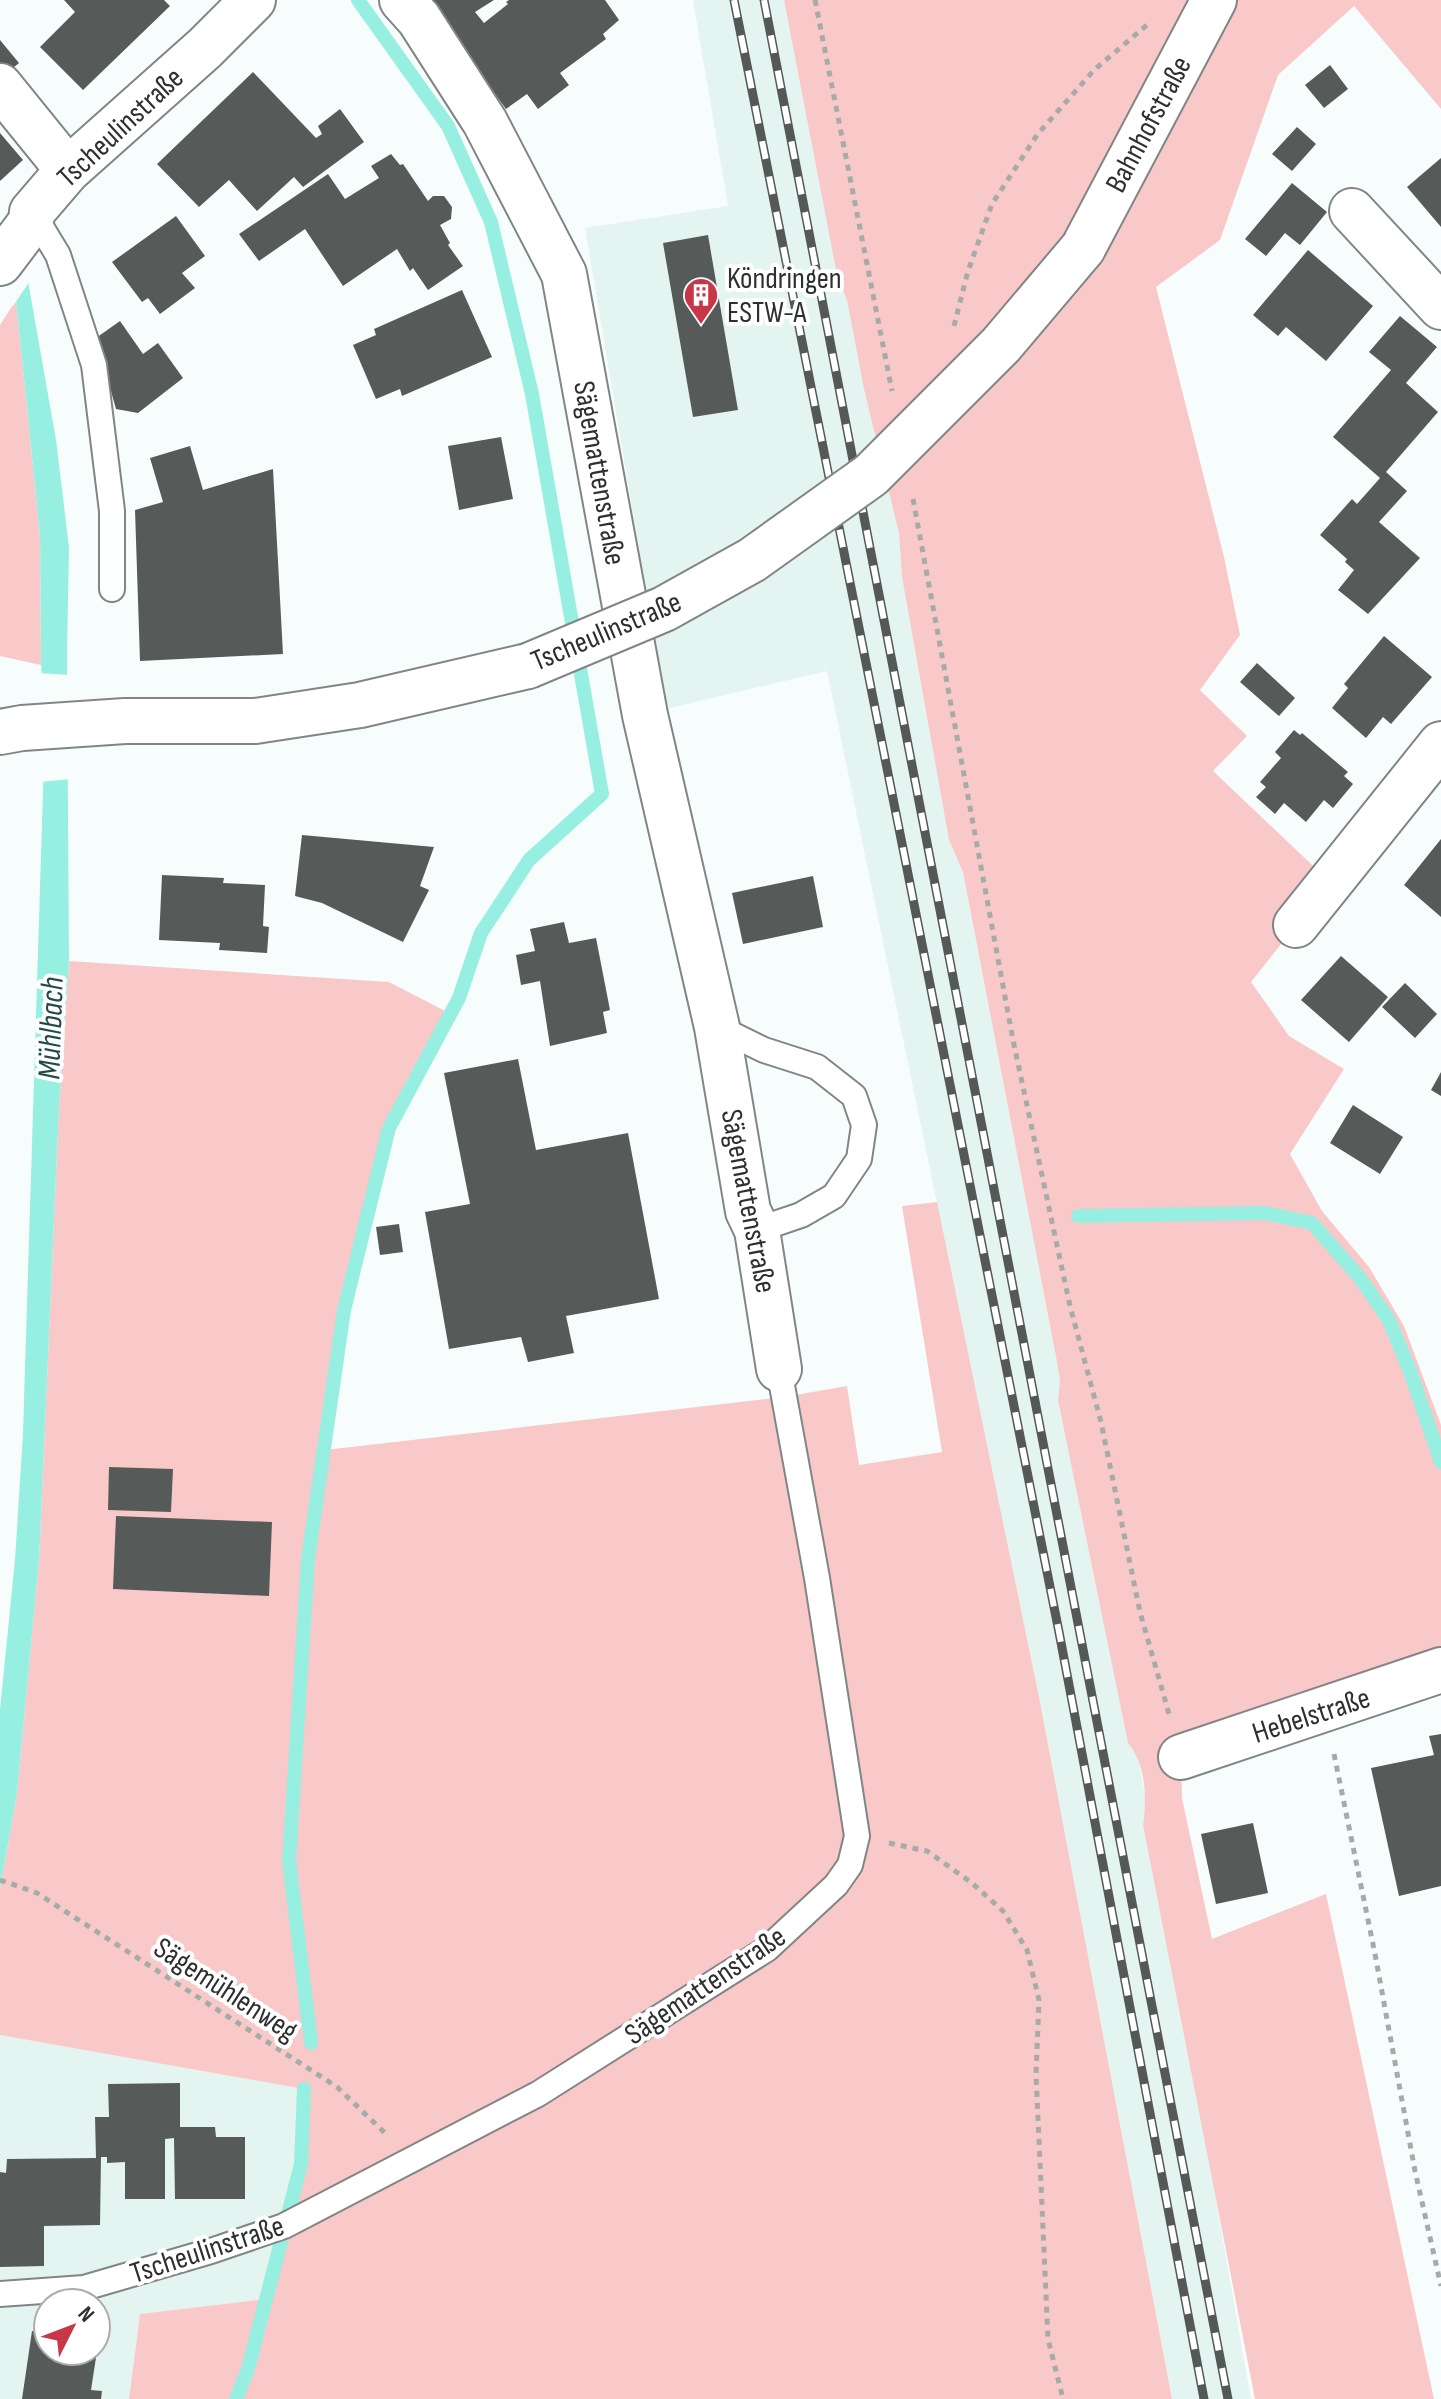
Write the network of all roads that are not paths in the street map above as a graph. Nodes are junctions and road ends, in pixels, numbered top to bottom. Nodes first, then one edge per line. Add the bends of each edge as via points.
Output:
1 (253, 0) edge
2 (402, 0) edge
3 (1212, 4) edge
4 (0, 86) edge
5 (68, 170) junction
6 (1352, 211) dead end
7 (32, 217) junction
8 (1083, 248) joint
9 (0, 263) edge
10 (1441, 307) edge
11 (112, 589) dead end
12 (11, 730) edge
13 (1441, 744) edge
14 (1296, 925) dead end
15 (717, 1027) junction
16 (757, 1230) junction
17 (779, 1369) joint
18 (1441, 1670) edge
19 (1181, 1757) road end
20 (358, 2186) joint
21 (0, 2294) edge

1 - 5 street, Tscheulinstraße
2 - 15 street, Sägemattenstraße via 485,122 564,274 645,715
3 - 8 street, Bahnhofstraße
4 - 5 street
5 - 7 street, Tscheulinstraße
6 - 10 street
7 - 9 street, Tscheulinstraße
7 - 11 lane via 58,255 94,365 112,511
8 - 12 street, Tscheulinstraße, bridge via 1001,345 871,475 752,560 664,609 528,666 360,705 255,721 125,721
13 - 14 street
15 - 16 street, Sägemattenstraße via 748,1211
15 - 16 lane via 817,1067 854,1096 864,1125 859,1159 834,1196 801,1215
16 - 17 street, Sägemattenstraße
17 - 20 lane, Sägemattenstraße via 857,1836 850,1865 836,1885 767,1949 538,2094
18 - 19 street, Hebelstraße
20 - 21 lane, Tscheulinstraße via 284,2226 211,2251 84,2288

